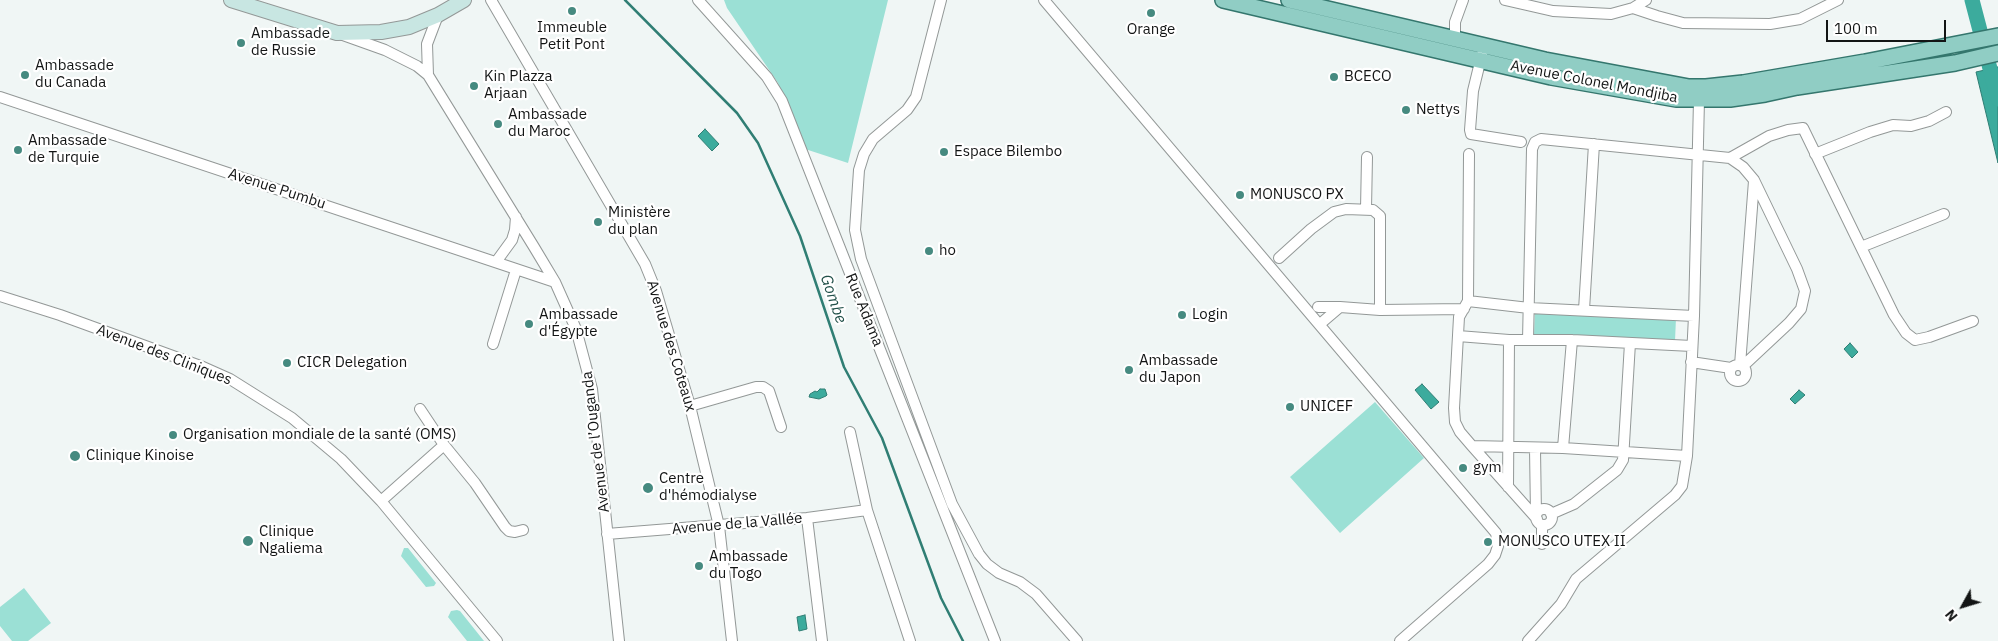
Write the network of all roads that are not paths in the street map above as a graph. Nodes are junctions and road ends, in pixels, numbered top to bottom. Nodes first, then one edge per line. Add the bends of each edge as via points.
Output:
1 (231, 0) edge
2 (464, 0) edge
3 (491, 0) edge
4 (698, 0) edge
5 (941, 0) edge
6 (1044, 0) edge
7 (1223, 0) edge
8 (1289, 0) edge
9 (1463, 0) edge
10 (1505, 0) edge
11 (1646, 0) edge
12 (1838, 0) edge
13 (1633, 8) junction
14 (438, 15) junction
15 (1364, 25) junction
16 (337, 33) junction
17 (1998, 36) edge
18 (1455, 40) junction
19 (1483, 53) junction
20 (1998, 53) edge
21 (428, 75) junction
22 (0, 97) edge
23 (1699, 100) junction
24 (1946, 112) dead end
25 (1521, 142) dead end
26 (1594, 144) junction
27 (1469, 154) dead end
28 (1815, 154) junction
29 (1697, 156) junction
30 (1367, 157) dead end
31 (1730, 158) junction
32 (1754, 180) junction
33 (1366, 209) junction
34 (1944, 214) dead end
35 (516, 217) junction
36 (1861, 247) junction
37 (1279, 258) dead end
38 (496, 262) junction
39 (516, 270) junction
40 (555, 282) junction
41 (0, 296) edge
42 (1466, 305) junction
43 (1318, 307) dead end
44 (1340, 307) junction
45 (1529, 308) junction
46 (1380, 310) junction
47 (1584, 310) junction
48 (1694, 316) junction
49 (1972, 321) dead end
50 (1320, 324) junction
51 (1458, 336) junction
52 (1509, 340) junction
53 (1528, 340) junction
54 (1572, 340) junction
55 (1630, 343) junction
56 (492, 344) dead end
57 (1692, 346) junction
58 (1691, 362) junction
59 (1738, 367) junction
60 (690, 406) junction
61 (420, 409) dead end
62 (781, 427) dead end
63 (850, 432) dead end
64 (444, 445) junction
65 (1472, 446) junction
66 (1508, 447) junction
67 (1563, 448) junction
68 (1535, 449) junction
69 (1623, 451) junction
70 (1687, 456) junction
71 (1508, 487) junction
72 (381, 501) junction
73 (867, 510) junction
74 (807, 518) junction
75 (1538, 520) junction
76 (719, 526) junction
77 (523, 530) dead end
78 (607, 534) junction
79 (1542, 544) dead end
80 (497, 641) edge
81 (619, 641) edge
82 (732, 641) edge
83 (822, 641) edge
84 (910, 641) edge
85 (996, 641) edge
86 (1077, 641) edge
87 (1400, 641) edge
88 (1528, 641) edge

1 - 16 main road
2 - 14 main road
3 - 60 street, Avenue des Coteaux via 645,264 666,320
4 - 85 street, Rue Adama via 768,77 782,101
5 - 86 street via 916,98 874,139 858,170 855,230 861,259 952,504 979,554 986,564 1036,594
6 - 50 street
7 - 15 main road, Avenue Colonel Mondjiba
8 - 15 main road, Avenue Colonel Mondjiba
9 - 18 street via 1456,22
10 - 13 street via 1582,14 1611,14
11 - 13 street
12 - 13 street via 1800,19 1770,24 1683,23
14 - 16 main road via 396,30
14 - 21 street, Avenue de l’Ouganda via 427,44
15 - 18 main road, Avenue Colonel Mondjiba
15 - 19 main road, Avenue Colonel Mondjiba
16 - 21 street, Avenue de l’Ouganda via 386,50
17 - 19 main road, Avenue Colonel Mondjiba via 1951,47 1706,87 1689,87
18 - 19 main road, Avenue Colonel Mondjiba
19 - 23 main road, Avenue Colonel Mondjiba via 1551,76 1654,96
19 - 25 street via 1473,91 1470,130 1472,134
20 - 23 main road, Avenue Colonel Mondjiba via 1765,94
21 - 35 street, Avenue de l’Ouganda
22 - 38 street, Avenue Pumbu
23 - 29 street
24 - 28 street via 1911,126 1893,124
26 - 29 street
26 - 45 street via 1541,139 1534,142
26 - 47 street
27 - 42 street
28 - 31 street via 1802,128 1769,136
28 - 36 street
29 - 31 street
29 - 48 street
30 - 33 street
31 - 32 street
32 - 59 street
32 - 59 street via 1798,269 1805,291 1801,308 1795,316
33 - 37 street via 1334,212
33 - 46 street via 1380,216
34 - 36 street
35 - 38 street via 512,240
35 - 40 street, Avenue de l’Ouganda
36 - 49 street via 1906,334 1915,340
38 - 39 street, Avenue Pumbu
39 - 40 street, Avenue Pumbu
39 - 56 street
40 - 78 street, Avenue de l’Ouganda via 576,329 592,389
41 - 72 street, Avenue des Cliniques via 69,318 230,380 314,434
42 - 45 street
42 - 46 street
42 - 51 street via 1459,317
43 - 44 street
44 - 46 street
44 - 50 street
45 - 47 street
45 - 53 street
47 - 48 street
48 - 57 street
50 - 87 street via 1496,533 1498,546 1488,564
51 - 52 street
51 - 65 street via 1455,422
52 - 53 street
52 - 66 street
53 - 54 street
54 - 55 street
54 - 67 street
55 - 57 street
55 - 69 street
57 - 58 street
58 - 59 street
58 - 70 street
60 - 62 street via 763,387 769,391
60 - 76 street, Avenue des Coteaux
61 - 64 street
63 - 73 street
64 - 72 street
64 - 77 street via 505,527 515,532
65 - 66 street
65 - 71 street
66 - 68 street
66 - 71 street
67 - 68 street
67 - 69 street
68 - 75 street
69 - 70 street
69 - 75 street via 1617,470 1574,504 1551,514 1550,521
70 - 88 street via 1682,486 1675,495 1576,579 1561,604
71 - 75 street
72 - 80 street, Avenue des Cliniques
73 - 74 street, Avenue de la Vallée
73 - 84 street
74 - 76 street, Avenue de la Vallée
74 - 83 street
75 - 79 street
76 - 78 street, Avenue de la Vallée
76 - 82 street, Avenue des Coteaux
78 - 81 street, Avenue de l’Ouganda

